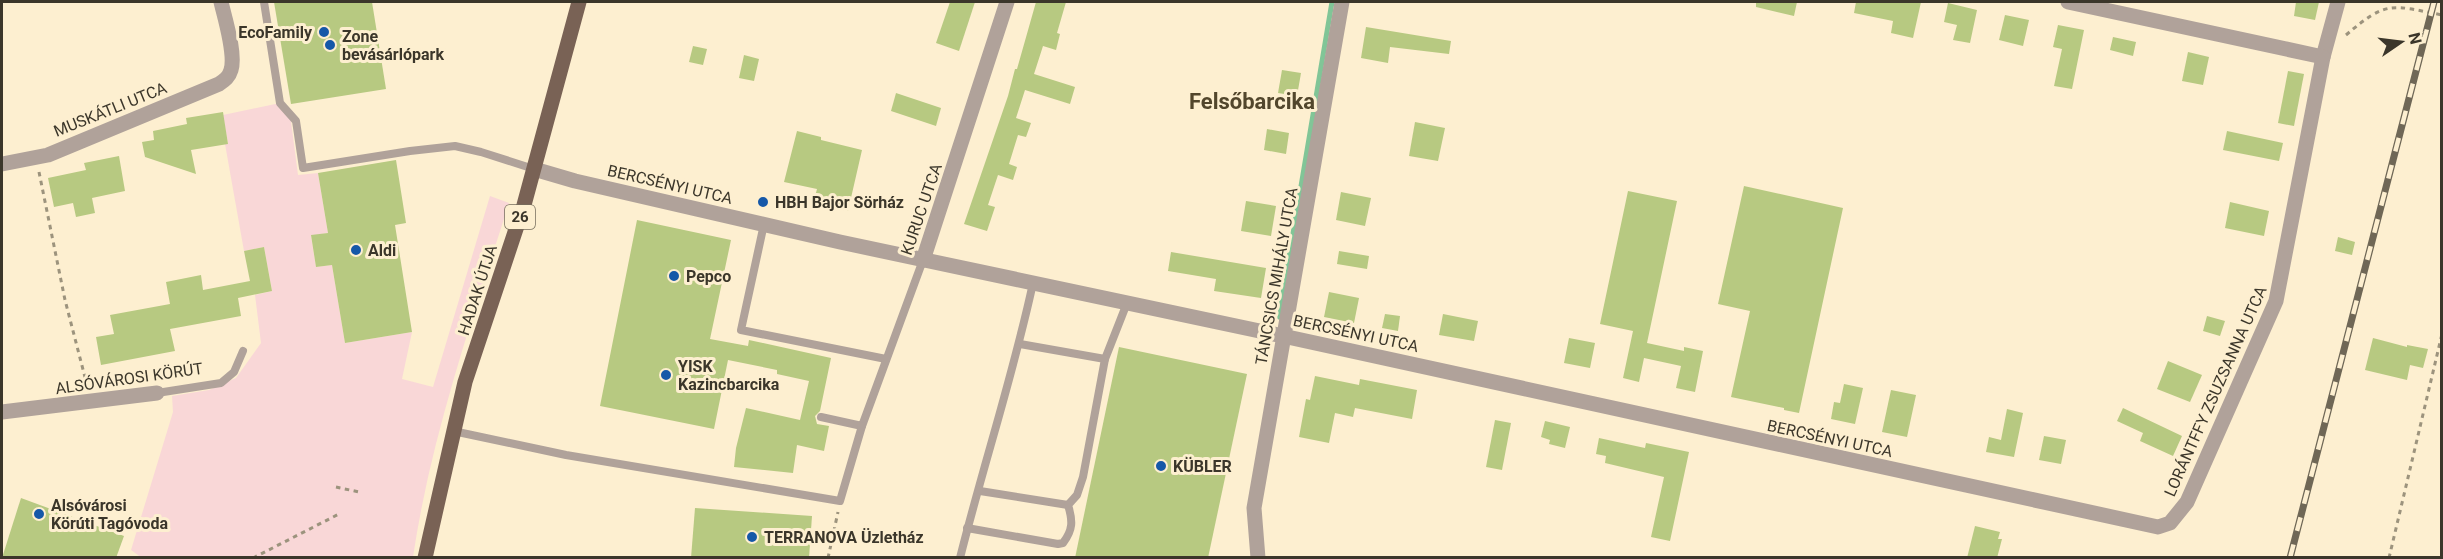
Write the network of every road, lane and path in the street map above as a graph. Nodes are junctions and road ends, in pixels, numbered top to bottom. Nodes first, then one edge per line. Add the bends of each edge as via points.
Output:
1 (221, 2) edge
2 (264, 2) edge
3 (579, 2) edge
4 (1007, 2) edge
5 (1342, 2) edge
6 (2068, 2) edge
7 (2338, 2) edge
8 (2442, 15) edge
9 (2323, 57) junction
10 (36, 157) junction
11 (2, 164) edge
12 (534, 169) junction
13 (764, 224) junction
14 (923, 260) junction
15 (1033, 283) junction
16 (1127, 303) junction
17 (2442, 334) edge
18 (1283, 336) junction
19 (1020, 344) junction
20 (243, 351) dead end
21 (886, 358) junction
22 (1105, 359) junction
23 (157, 393) joint
24 (92, 402) junction
25 (2, 412) edge
26 (821, 417) dead end
27 (862, 426) junction
28 (453, 431) junction
29 (336, 487) dead end
30 (980, 491) junction
31 (359, 492) dead end
32 (840, 501) junction
33 (1068, 505) junction
34 (339, 514) dead end
35 (2170, 523) joint
36 (968, 528) junction
37 (253, 558) edge
38 (425, 558) edge
39 (828, 558) edge
40 (960, 558) edge
41 (1258, 558) edge
42 (2390, 558) edge

1 - 10 street, MUSKÁTLI UTCA via 232,58 228,77
2 - 12 lane via 280,102 296,121 303,168 455,146
3 - 12 main road, HADAK ÚTJA / 26
4 - 14 street, KURUC UTCA
5 - 18 street, TÁNCSICS MIHÁLY UTCA
6 - 9 street
7 - 9 street, LORÁNTFFY ZSUZSANNA UTCA
8 - 9 path via 2387,6 2374,11
9 - 35 street, LORÁNTFFY ZSUZSANNA UTCA via 2276,301 2197,483
10 - 11 street, MUSKÁTLI UTCA
10 - 24 path via 65,300
12 - 13 street, BERCSÉNYI UTCA
12 - 28 main road, HADAK ÚTJA / 26 via 465,382
13 - 14 street, BERCSÉNYI UTCA
13 - 21 lane via 741,330
14 - 15 street, BERCSÉNYI UTCA
14 - 21 lane, KURUC UTCA
15 - 16 street, BERCSÉNYI UTCA
15 - 19 lane
16 - 18 street, BERCSÉNYI UTCA
16 - 22 lane
17 - 42 path
18 - 35 street, BERCSÉNYI UTCA via 2151,526
18 - 41 street, TÁNCSICS MIHÁLY UTCA via 1254,508
19 - 22 lane
19 - 30 lane
20 - 23 lane, ALSÓVÁROSI KÖRÚT via 234,372 221,383
21 - 27 lane, KURUC UTCA
22 - 33 lane via 1083,477 1077,495
23 - 24 street, ALSÓVÁROSI KÖRÚT
24 - 25 street, ALSÓVÁROSI KÖRÚT
26 - 27 lane
27 - 32 lane, KURUC UTCA
28 - 32 lane via 567,455
28 - 38 main road, HADAK ÚTJA / 26
29 - 31 path
30 - 33 lane
30 - 36 lane
32 - 39 path
33 - 36 lane via 1073,520 1070,535 1063,543
34 - 37 path
36 - 40 lane

